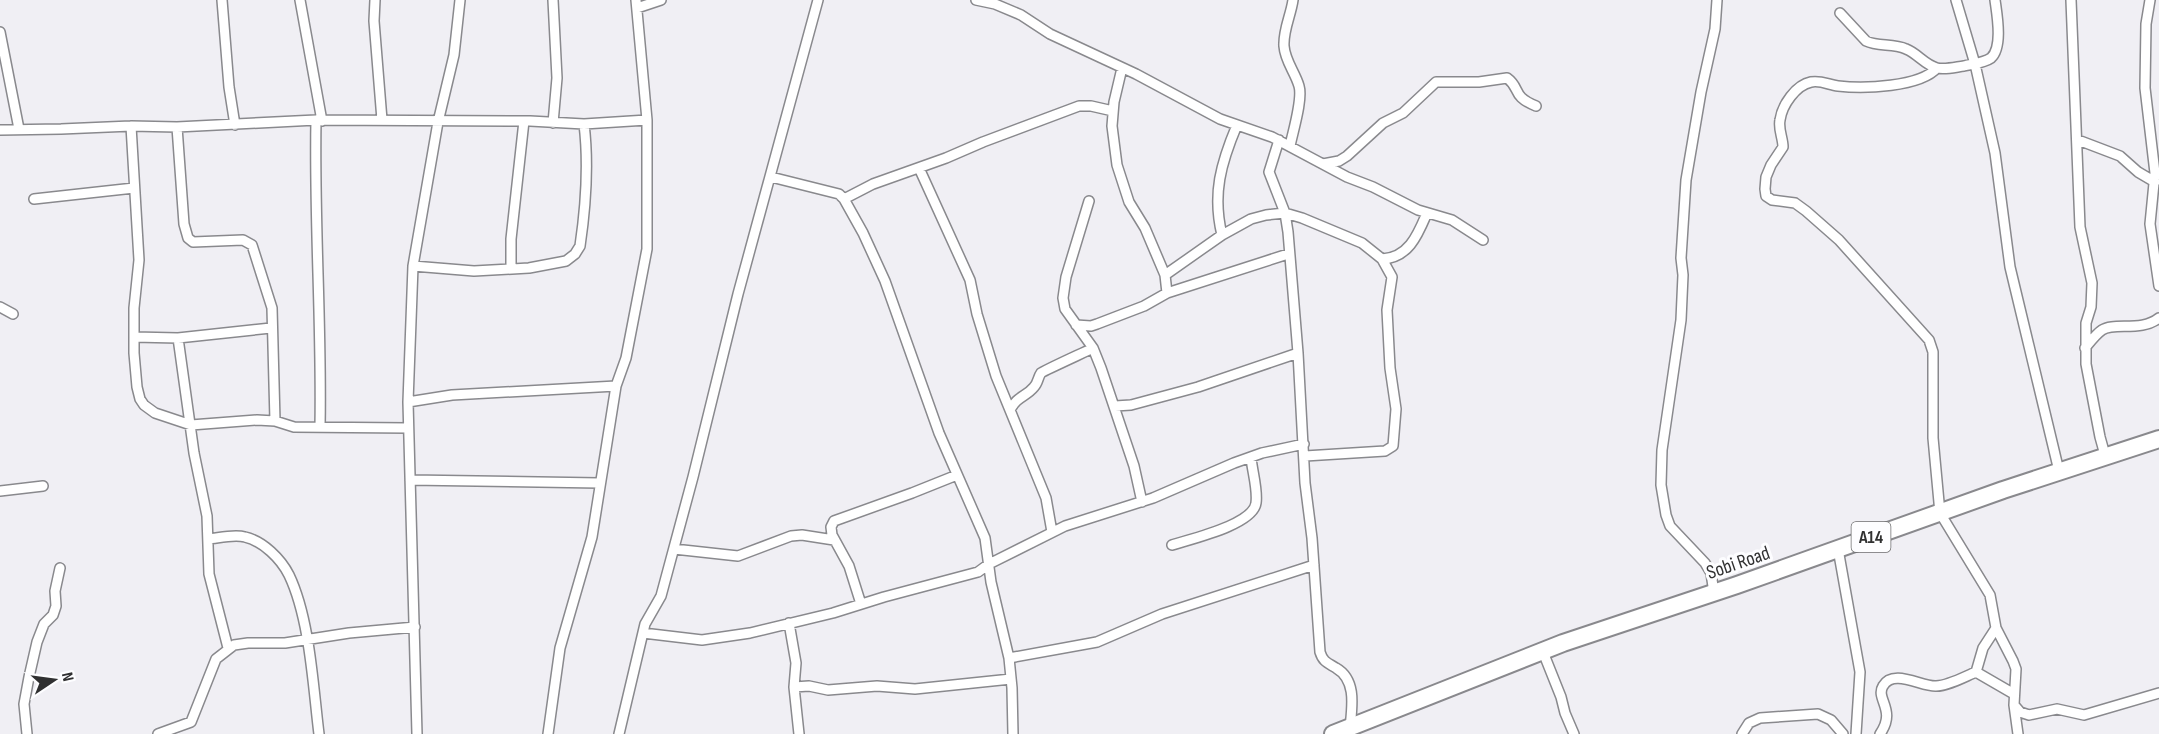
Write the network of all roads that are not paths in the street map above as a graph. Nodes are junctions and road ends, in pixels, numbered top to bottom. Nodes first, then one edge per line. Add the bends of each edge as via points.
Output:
1 (222, 0) edge
2 (300, 0) edge
3 (375, 0) edge
4 (460, 0) edge
5 (553, 0) edge
6 (661, 0) edge
7 (818, 0) edge
8 (976, 0) edge
9 (1293, 0) edge
10 (1718, 0) edge
11 (1956, 0) edge
12 (1995, 0) edge
13 (2071, 0) edge
14 (2150, 0) edge
15 (995, 2) edge
16 (637, 4) edge
17 (1840, 12) dead end
18 (0, 32) edge
19 (1975, 64) junction
20 (1122, 68) junction
21 (1937, 68) junction
22 (1536, 106) dead end
23 (1113, 111) junction
24 (319, 120) junction
25 (382, 120) junction
26 (647, 120) junction
27 (524, 121) junction
28 (2159, 121) edge
29 (438, 122) junction
30 (553, 123) junction
31 (584, 124) junction
32 (2149, 124) junction
33 (235, 125) junction
34 (1237, 125) junction
35 (131, 126) junction
36 (177, 127) junction
37 (19, 129) junction
38 (0, 130) edge
39 (1279, 140) junction
40 (2078, 140) junction
41 (1290, 146) junction
42 (2154, 163) junction
43 (1323, 164) junction
44 (919, 168) junction
45 (2138, 172) junction
46 (771, 177) junction
47 (2155, 182) junction
48 (134, 188) junction
49 (34, 199) dead end
50 (844, 199) junction
51 (1089, 201) dead end
52 (1285, 213) junction
53 (1427, 213) junction
54 (1222, 236) junction
55 (1483, 240) dead end
56 (1288, 254) junction
57 (1382, 259) junction
58 (413, 266) junction
59 (511, 268) junction
60 (1165, 274) junction
61 (2159, 286) edge
62 (1167, 293) junction
63 (0, 307) edge
64 (13, 315) dead end
65 (2159, 318) edge
66 (1076, 324) junction
67 (1091, 326) junction
68 (271, 328) junction
69 (134, 337) junction
70 (178, 338) junction
71 (1090, 344) junction
72 (2085, 348) junction
73 (1298, 353) junction
74 (616, 386) junction
75 (408, 402) junction
76 (1131, 405) junction
77 (1115, 406) junction
78 (1010, 410) junction
79 (274, 421) junction
80 (1120, 423) junction
81 (191, 425) junction
82 (320, 427) junction
83 (408, 428) junction
84 (2159, 439) edge
85 (1304, 444) junction
86 (2105, 455) junction
87 (1305, 456) junction
88 (1251, 457) junction
89 (2059, 471) junction
90 (957, 475) junction
91 (410, 480) junction
92 (599, 483) junction
93 (44, 486) dead end
94 (0, 491) edge
95 (1142, 502) junction
96 (1940, 513) junction
97 (1052, 532) junction
98 (208, 539) junction
99 (834, 540) junction
100 (1172, 545) dead end
101 (674, 549) junction
102 (1838, 549) junction
103 (989, 564) junction
104 (1314, 565) junction
105 (60, 568) dead end
106 (1714, 592) junction
107 (861, 604) junction
108 (789, 624) junction
109 (415, 627) junction
110 (1996, 628) junction
111 (643, 633) junction
112 (307, 640) junction
113 (228, 648) junction
114 (1543, 652) junction
115 (1009, 658) junction
116 (1976, 672) junction
117 (1011, 679) junction
118 (794, 687) junction
119 (2159, 693) edge
120 (2014, 694) junction
121 (2014, 705) junction
122 (1350, 728) junction
123 (27, 734) edge
124 (158, 734) edge
125 (319, 734) edge
126 (417, 734) edge
127 (548, 734) edge
128 (619, 734) edge
129 (799, 734) edge
130 (1013, 734) edge
131 (1334, 734) edge
132 (1574, 734) edge
133 (1742, 734) edge
134 (1843, 734) edge
135 (1856, 734) edge
136 (1880, 734) edge
137 (2018, 734) edge

1 - 33 street
2 - 24 street
3 - 25 street
4 - 29 street via 454,55
5 - 30 street via 557,78
6 - 16 street
7 - 46 street
8 - 15 street
9 - 41 street via 1284,47 1299,95
10 - 106 street via 1686,180 1681,320 1662,450 1661,485 1670,526 1705,563
11 - 19 street
12 - 19 street via 1994,54
13 - 40 street
14 - 32 street via 2145,88
15 - 20 street via 1050,34
16 - 26 street
17 - 21 street via 1866,41 1904,48
18 - 37 street
19 - 21 street
19 - 89 street via 1995,153 2010,267
20 - 23 street
20 - 34 street
21 - 96 street via 1925,78 1908,83 1804,84 1790,98 1779,120 1783,147 1771,165 1764,189 1772,200 1800,205 1839,240 1929,340 1933,352 1933,438
22 - 43 street via 1521,99 1507,78 1436,81 1403,113 1383,123 1347,156
23 - 44 street via 1079,106
23 - 60 street via 1113,136 1122,185
24 - 25 street
24 - 33 street
24 - 82 street via 316,250 321,310
25 - 29 street
26 - 31 street
26 - 74 street via 647,249 626,358
27 - 29 street
27 - 30 street
27 - 59 street
28 - 32 street
29 - 58 street
30 - 31 street
31 - 59 street via 587,184 580,246 566,261
32 - 42 street
33 - 36 street
34 - 39 street
34 - 54 street via 1223,159 1218,188
35 - 36 street
35 - 37 street
35 - 48 street
36 - 68 street via 188,238 201,243 243,240 252,245 272,309
37 - 38 street
39 - 41 street
39 - 52 street via 1269,172
40 - 45 street via 2120,156
40 - 72 street via 2080,226 2092,283
41 - 43 street
42 - 45 street
42 - 47 street
43 - 53 street
44 - 50 street
44 - 78 street via 970,280 996,376
45 - 47 street
46 - 50 street via 839,194
46 - 101 street
47 - 61 street via 2150,224
48 - 49 street
48 - 69 street via 139,260
50 - 90 street via 885,281
51 - 66 street via 1063,298 1065,309
52 - 54 street via 1251,219
52 - 56 street
52 - 57 street via 1362,243
53 - 55 street via 1452,220
53 - 57 street via 1412,244 1391,259
54 - 60 street
56 - 62 street
56 - 73 street
57 - 87 street via 1392,277 1387,310 1396,410 1394,446 1385,451
58 - 59 street via 474,271
58 - 75 street
60 - 62 street
62 - 67 street
63 - 64 street
65 - 72 street via 2129,328 2106,328
66 - 67 street
66 - 71 street
67 - 71 street
68 - 70 street
68 - 79 street
69 - 70 street
69 - 81 street via 140,399 155,413
70 - 81 street
71 - 77 street
71 - 78 street via 1064,363 1041,373 1034,387 1015,400
72 - 86 street
73 - 76 street
73 - 85 street
74 - 75 street via 452,394
74 - 92 street
75 - 83 street
76 - 77 street
76 - 80 street
77 - 80 street
78 - 97 street via 1046,498
79 - 81 street
79 - 82 street via 294,427
80 - 95 street
81 - 98 street
82 - 83 street
83 - 91 street
84 - 86 highway, Sobi Road / A14
85 - 87 street
85 - 88 street
86 - 89 highway, Sobi Road / A14
87 - 104 street
88 - 95 street
88 - 100 street via 1256,504 1252,513 1227,527
89 - 96 highway, Sobi Road / A14
90 - 99 street via 834,521
90 - 103 street via 985,538
91 - 92 street
91 - 109 street
92 - 127 street via 592,537 560,648
93 - 94 street
95 - 97 street
96 - 102 highway, Sobi Road / A14
96 - 110 street via 1990,596
97 - 103 street
98 - 112 street via 244,536 276,556 289,575
98 - 113 street via 208,574
99 - 101 street via 791,536 738,556
99 - 107 street via 849,566
101 - 111 street via 661,596
102 - 106 highway, Sobi Road / A14
102 - 135 street via 1860,672
103 - 107 street via 978,572
103 - 115 street
104 - 115 street via 1162,614 1097,642
104 - 122 street via 1320,652 1322,659 1346,674 1349,681
105 - 123 street via 56,606 37,642 29,676 24,704
106 - 114 highway, Sobi Road / A14
107 - 108 street
108 - 111 street via 702,640
108 - 118 street via 796,663
109 - 112 street
109 - 126 street
110 - 116 street via 1983,648
110 - 120 street via 2016,669
111 - 128 street
112 - 113 street
112 - 125 street
113 - 124 street via 216,659 191,722
114 - 122 highway, Sobi Road / A14
114 - 132 street
115 - 117 street
116 - 120 street
116 - 136 street via 1937,687 1904,678 1887,682 1882,693 1888,717
117 - 118 street via 915,689
117 - 130 street
118 - 129 street
119 - 121 street via 2084,715 2057,710 2025,715
120 - 121 street
121 - 137 street
122 - 131 highway, Sobi Road / A14
133 - 134 street via 1749,723 1760,718 1818,714 1831,720

